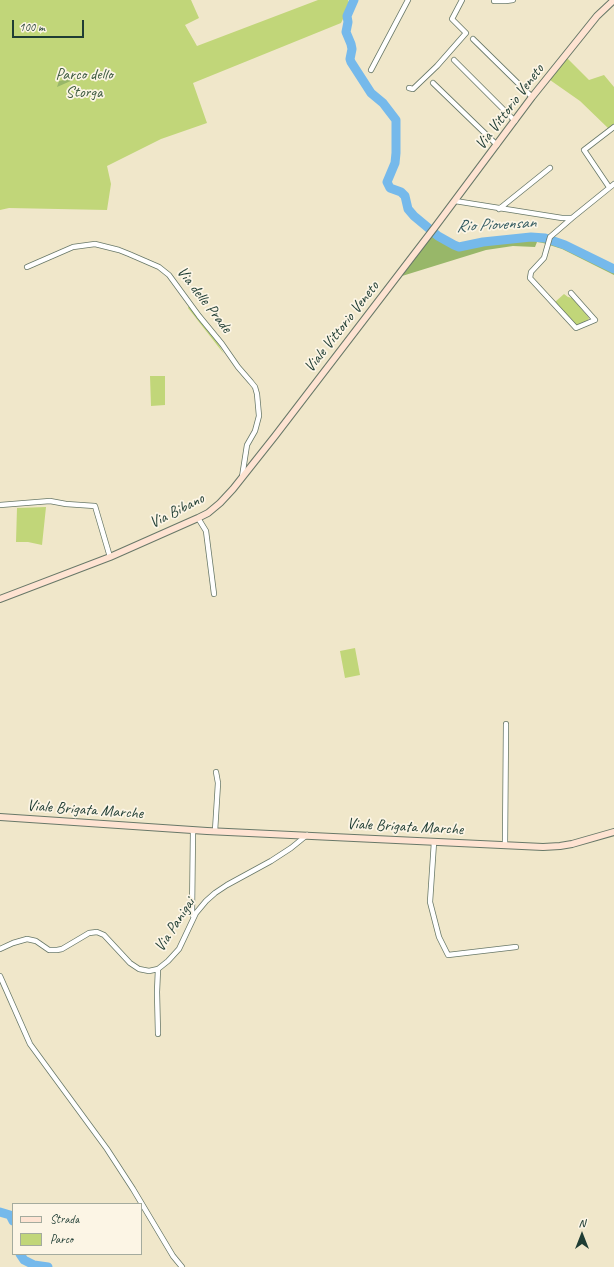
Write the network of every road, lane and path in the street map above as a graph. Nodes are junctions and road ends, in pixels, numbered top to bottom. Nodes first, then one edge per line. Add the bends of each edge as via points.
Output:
1 (408, 0) edge
2 (462, 0) edge
3 (513, 0) edge
4 (614, 0) edge
5 (494, 1) edge
6 (473, 39) dead end
7 (454, 60) dead end
8 (371, 70) dead end
9 (433, 83) dead end
10 (409, 88) dead end
11 (532, 97) junction
12 (515, 121) junction
13 (614, 127) edge
14 (497, 145) junction
15 (550, 168) dead end
16 (614, 184) edge
17 (609, 187) junction
18 (455, 201) junction
19 (499, 209) junction
20 (572, 218) junction
21 (430, 233) joint
22 (28, 267) dead end
23 (570, 293) dead end
24 (275, 436) joint
25 (242, 478) junction
26 (0, 505) edge
27 (198, 518) junction
28 (110, 557) junction
29 (214, 594) dead end
30 (0, 599) edge
31 (506, 724) dead end
32 (216, 772) dead end
33 (0, 818) edge
34 (193, 830) junction
35 (216, 831) junction
36 (614, 832) edge
37 (306, 835) junction
38 (434, 842) junction
39 (506, 846) junction
40 (193, 916) dead end
41 (516, 947) dead end
42 (0, 949) edge
43 (158, 969) junction
44 (0, 976) edge
45 (158, 1034) dead end
46 (141, 1203) edge
47 (142, 1205) edge
48 (182, 1267) edge

1 - 8 street
2 - 10 street via 452,19 466,33 437,66 413,89
3 - 5 street
4 - 11 street, Via Vittorio Veneto via 597,16
6 - 11 street
7 - 12 street
9 - 14 street
11 - 12 street, Via Vittorio Veneto
12 - 14 street, Via Vittorio Veneto
13 - 17 street via 584,150
14 - 18 street, Via Vittorio Veneto
15 - 19 street
16 - 17 street
17 - 20 street
18 - 19 street
18 - 21 street, Via Vittorio Veneto
19 - 20 street
20 - 23 street via 550,237 544,258 531,272 530,278 576,328 595,320
21 - 24 street, Viale Vittorio Veneto
22 - 25 street, Via delle Prade via 73,247 96,244 129,254 159,267 168,275 251,382 257,394 259,416 255,431 247,445
24 - 25 street, Via Bibano
25 - 27 street, Via Bibano via 220,503
26 - 28 street via 50,500 96,506
27 - 28 street, Via Bibano
27 - 29 street via 206,531
28 - 30 street, Via Bibano
31 - 39 street
32 - 35 street
33 - 34 street, Viale Brigata Marche
34 - 35 street, Viale Brigata Marche
34 - 40 street
35 - 37 street, Viale Brigata Marche
36 - 39 street, Viale Brigata Marche via 560,846
37 - 38 street, Viale Brigata Marche
37 - 43 street, Via Panigai via 291,848 227,885 206,901 196,913 178,949
38 - 39 street, Viale Brigata Marche
38 - 41 street via 430,902 439,937 448,956
42 - 43 street, Via Panigai via 27,939 36,941 49,950 57,950 89,933 97,932 104,935 139,970
43 - 45 street
44 - 46 street via 30,1044 107,1149
47 - 48 street

